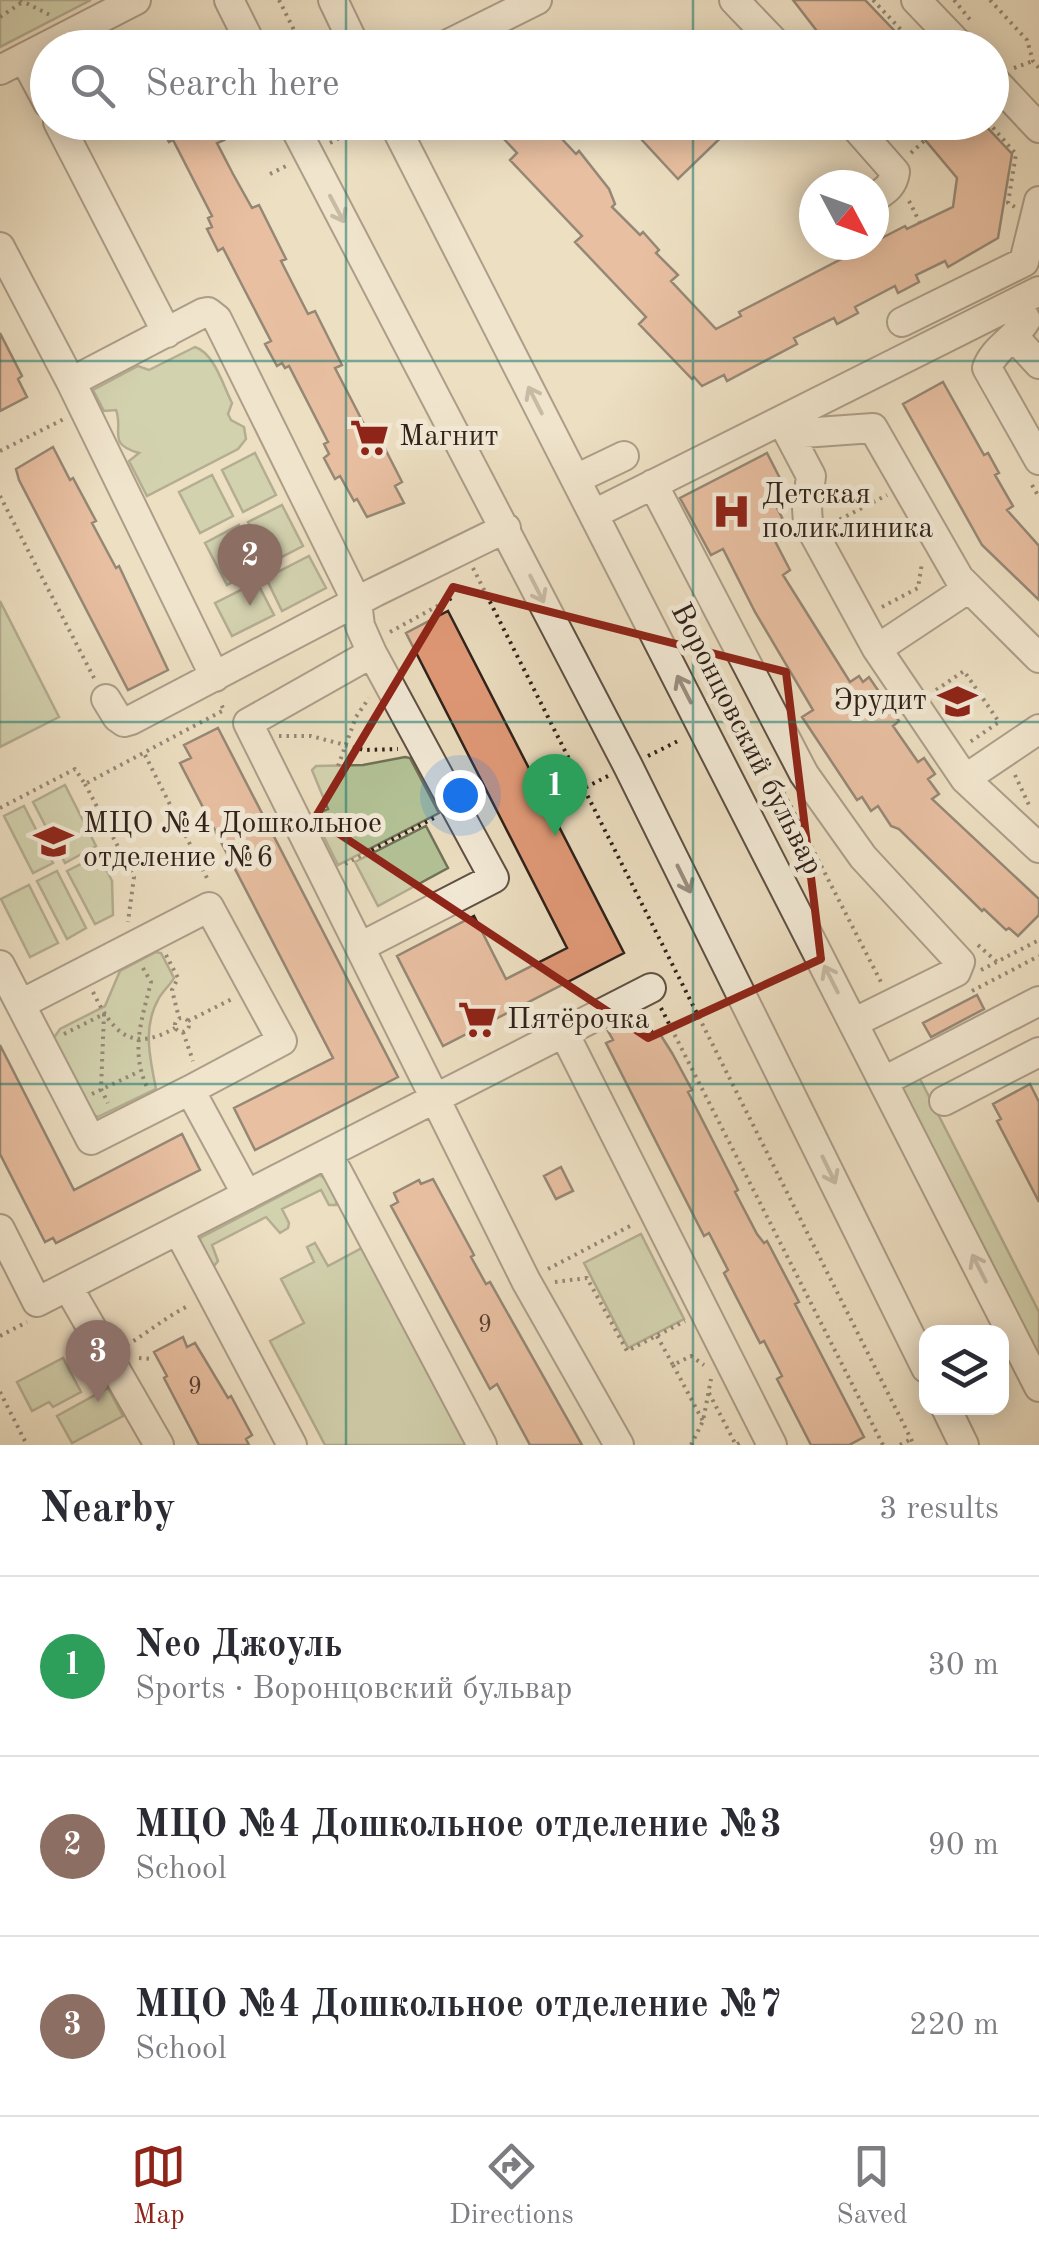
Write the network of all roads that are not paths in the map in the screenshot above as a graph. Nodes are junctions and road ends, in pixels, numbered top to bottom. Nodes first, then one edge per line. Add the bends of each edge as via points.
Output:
1 (136, 0) edge
2 (229, 0) edge
3 (538, 0) edge
4 (734, 0) edge
5 (916, 0) edge
6 (78, 30) edge
7 (244, 30) edge
8 (477, 30) edge
9 (763, 30) edge
10 (945, 30) edge
11 (12, 64) edge
12 (30, 84) edge
13 (1009, 96) edge
14 (1039, 128) edge
15 (67, 140) edge
16 (301, 140) edge
17 (402, 140) edge
18 (867, 140) edge
19 (889, 189) edge
20 (1028, 205) edge
21 (0, 247) edge
22 (1028, 297) edge
23 (902, 322) dead end
24 (166, 333) junction
25 (1015, 338) junction
26 (1039, 364) edge
27 (71, 382) junction
28 (786, 427) junction
29 (624, 456) dead end
30 (1039, 460) edge
31 (576, 479) junction
32 (653, 484) junction
33 (594, 514) junction
34 (506, 528) junction
35 (968, 588) junction
36 (357, 602) junction
37 (377, 644) junction
38 (877, 649) junction
39 (1039, 658) edge
40 (216, 687) junction
41 (100, 689) road end
42 (1039, 729) edge
43 (965, 780) junction
44 (1039, 848) edge
45 (360, 947) junction
46 (0, 965) edge
47 (654, 994) road end
48 (1039, 1001) edge
49 (21, 1004) junction
50 (854, 1023) junction
51 (564, 1033) junction
52 (1038, 1053) edge
53 (194, 1081) junction
54 (884, 1082) junction
55 (436, 1098) junction
56 (944, 1101) dead end
57 (328, 1154) junction
58 (246, 1195) junction
59 (178, 1230) junction
60 (2, 1238) edge
61 (68, 1286) junction
62 (919, 1354) edge
63 (1039, 1386) edge
64 (949, 1415) edge
65 (159, 1445) edge
66 (292, 1445) edge
67 (482, 1445) edge
68 (619, 1445) edge
69 (772, 1445) edge
70 (964, 1445) edge

1 - 6 street
2 - 7 street
3 - 8 street
4 - 9 street
5 - 10 street
11 - 12 street
13 - 14 street
15 - 24 street
16 -> 34 street
31 -> 17 street, Воронцовский бульвар
18 - 19 street via 895,172
20 - 23 street via 1024,262
21 - 27 street
22 - 25 street via 1026,320
22 - 28 street
24 - 27 street via 116,347
24 - 36 street via 208,312 218,320
25 - 26 street
25 - 30 street via 987,368
27 - 40 street
28 - 32 street
28 - 35 street via 873,428
28 - 38 street via 811,476 808,523
29 - 31 street
31 - 33 street, Воронцовский бульвар
32 - 33 street
32 - 50 street via 804,774 863,857 957,959 959,970
50 -> 33 street, Воронцовский бульвар
34 - 36 street
34 -> 62 street
35 - 38 street
35 - 39 street
36 - 37 street via 360,626
36 - 40 street
37 - 45 street via 248,723
37 - 45 street via 389,683 494,878
38 - 43 street
40 - 41 street via 124,722
42 - 43 street
43 - 44 street
45 - 55 street
46 - 49 street
47 - 51 street
48 - 54 street
49 - 53 street via 92,1140
49 - 53 street via 209,907 282,1040
50 - 54 street, Воронцовский бульвар
51 - 55 street
51 - 69 street
52 - 56 street
53 - 58 street
63 -> 54 street, Воронцовский бульвар
55 - 57 street
55 - 68 street via 526,1281
57 - 58 street
57 - 67 street
58 - 59 street
59 - 61 street
59 - 66 street
60 - 61 street via 38,1302
61 - 65 street
64 - 70 street

